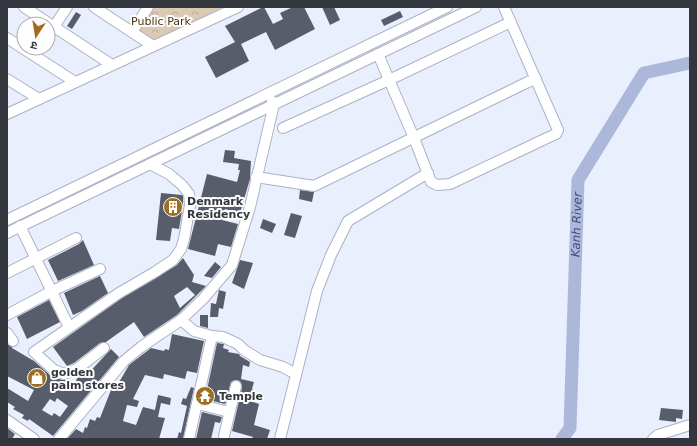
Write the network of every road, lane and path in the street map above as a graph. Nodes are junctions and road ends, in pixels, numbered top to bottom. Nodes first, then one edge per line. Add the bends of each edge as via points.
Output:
1 (24, 7) edge
2 (67, 7) edge
3 (94, 7) edge
4 (148, 7) edge
5 (238, 7) edge
6 (447, 7) edge
7 (476, 7) edge
8 (504, 7) edge
9 (106, 10) edge
10 (38, 16) edge
11 (510, 22) junction
12 (56, 24) edge
13 (56, 28) edge
14 (132, 32) junction
15 (7, 38) edge
16 (154, 46) junction
17 (378, 54) junction
18 (112, 65) junction
19 (7, 79) edge
20 (536, 79) junction
21 (389, 80) junction
22 (75, 82) junction
23 (268, 94) junction
24 (39, 99) junction
25 (274, 104) junction
26 (7, 114) edge
27 (283, 128) dead end
28 (414, 138) junction
29 (150, 164) junction
30 (428, 173) junction
31 (256, 177) junction
32 (7, 220) edge
33 (20, 226) junction
34 (7, 233) edge
35 (76, 238) dead end
36 (37, 259) junction
37 (100, 269) dead end
38 (7, 273) edge
39 (52, 291) junction
40 (7, 315) edge
41 (181, 320) junction
42 (69, 328) junction
43 (212, 336) junction
44 (104, 348) dead end
45 (296, 374) junction
46 (236, 386) dead end
47 (198, 404) junction
48 (229, 412) junction
49 (7, 420) edge
50 (690, 425) edge
51 (224, 436) dead end
52 (34, 439) edge
53 (59, 439) edge
54 (189, 439) edge
55 (280, 439) edge
56 (653, 439) edge

1 - 10 street
2 - 12 street
3 - 9 street
4 - 14 street
5 - 16 street
6 - 23 street
7 - 17 street
8 - 11 street
9 - 14 street
11 - 20 street
11 - 21 street
13 - 18 street
14 - 16 street
15 - 22 street
16 - 18 street
17 - 21 street
17 - 25 street
18 - 22 street
19 - 24 street
20 - 28 street
20 - 30 street via 557,126 556,134 450,184 436,185 431,182
21 - 27 street
21 - 28 street
22 - 24 street
23 - 25 street
23 - 32 street
24 - 26 street
25 - 29 street
25 - 31 street
28 - 30 street
28 - 31 street via 314,186
29 - 33 street
29 - 42 street via 169,174 189,194 190,205 181,249 173,260
30 - 45 street via 348,221 317,292
31 - 41 street via 250,207 232,265
33 - 34 street
33 - 36 street
35 - 36 street
36 - 38 street
36 - 39 street
37 - 39 street
39 - 40 street
39 - 42 street
41 - 43 street via 194,331
41 - 53 street via 124,361
42 - 44 street via 34,352 54,370 64,374 77,369
43 - 45 street via 223,337 260,360
43 - 47 street
45 - 55 street
46 - 48 street
47 - 48 street
47 - 54 street
48 - 51 street
49 - 52 street
50 - 56 street

